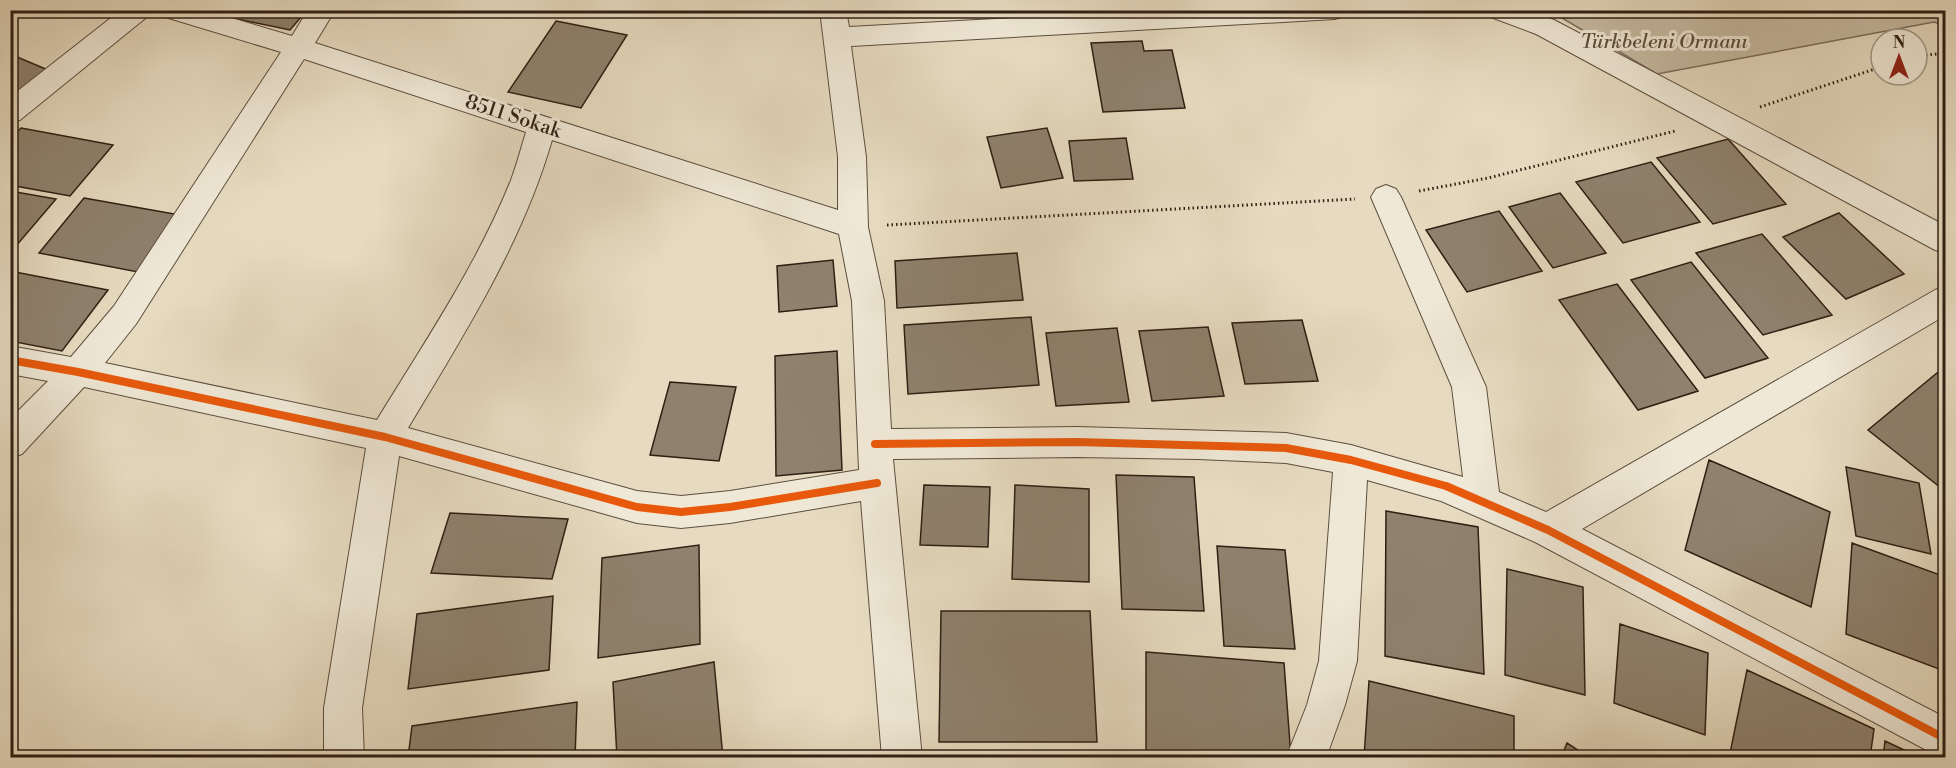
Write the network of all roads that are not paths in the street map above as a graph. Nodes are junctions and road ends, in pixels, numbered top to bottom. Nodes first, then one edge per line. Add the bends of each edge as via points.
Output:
1 (139, 10) edge
2 (171, 10) edge
3 (322, 10) edge
4 (1335, 10) edge
5 (1497, 10) edge
6 (835, 24) edge
7 (298, 47) junction
8 (10, 112) edge
9 (542, 126) junction
10 (1386, 197) dead end
11 (853, 227) junction
12 (1946, 241) edge
13 (1946, 299) edge
14 (10, 360) edge
15 (78, 372) junction
16 (385, 437) junction
17 (10, 443) edge
18 (875, 444) junction
19 (1351, 460) junction
20 (877, 483) junction
21 (1482, 501) junction
22 (1548, 530) junction
23 (1946, 739) edge
24 (344, 758) edge
25 (902, 758) edge
26 (1306, 758) edge

1 - 8 street
2 - 7 street, 8511 Sokak
3 - 7 street
4 - 6 street
5 - 12 street via 1545,27
6 - 11 street via 852,157
7 - 9 street, 8511 Sokak
7 - 15 street via 125,315
9 - 11 street, 8511 Sokak
9 - 16 street via 526,179 504,229 459,314
10 - 21 street via 1469,387
11 - 18 street via 868,301
13 - 22 street
14 - 15 street
15 - 16 street
15 - 17 street
16 - 20 street via 637,507 681,512
16 - 24 street via 343,708
18 - 19 street via 1198,444 1286,448
18 - 20 street
19 - 21 street via 1446,486
19 - 26 street via 1338,661
20 - 25 street
21 - 22 street
22 - 23 street

